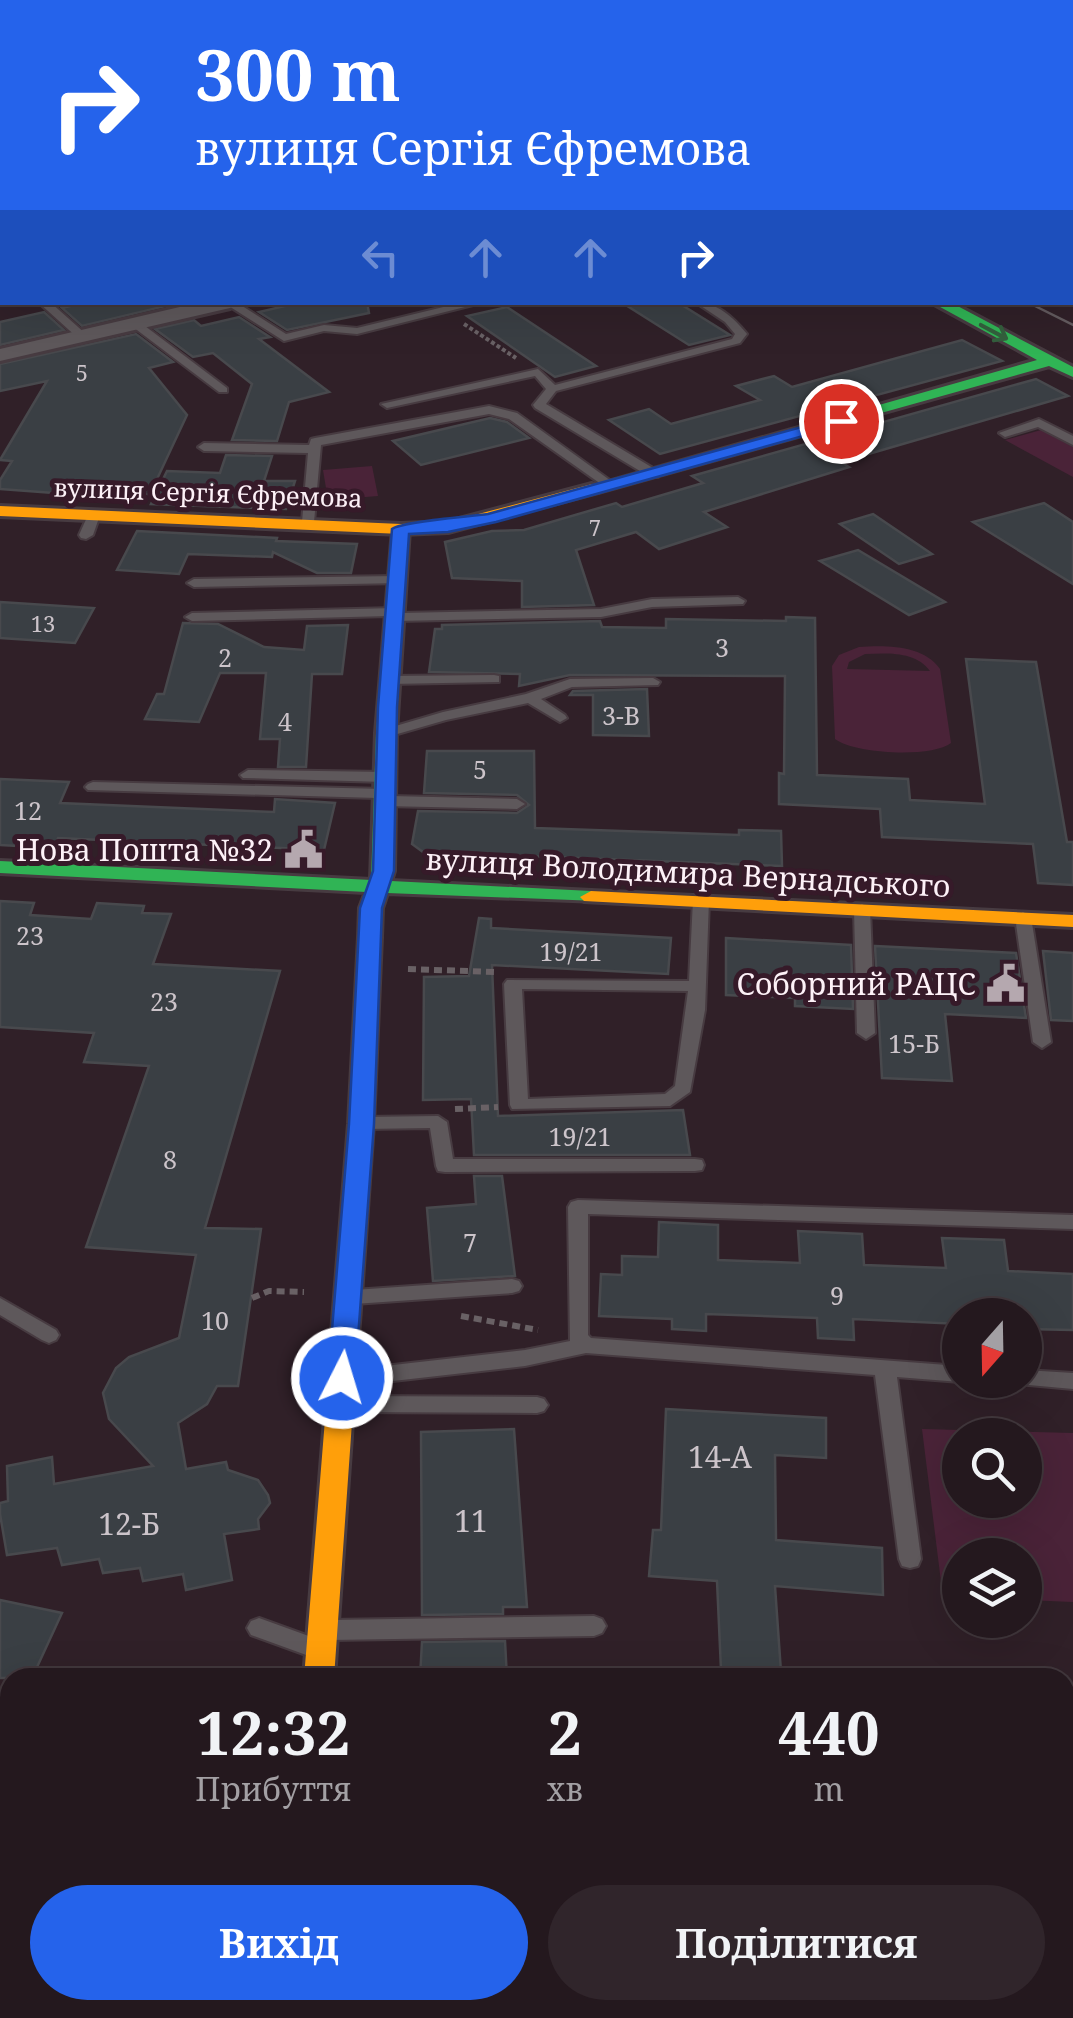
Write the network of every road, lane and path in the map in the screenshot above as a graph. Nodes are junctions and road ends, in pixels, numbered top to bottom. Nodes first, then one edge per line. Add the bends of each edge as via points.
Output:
1 (46, 305) edge
2 (221, 305) edge
3 (232, 305) edge
4 (468, 305) edge
5 (705, 305) edge
6 (944, 305) edge
7 (444, 311) junction
8 (136, 325) junction
9 (82, 337) junction
10 (0, 356) edge
11 (1050, 361) junction
12 (538, 372) junction
13 (1073, 373) edge
14 (552, 389) junction
15 (224, 390) dead end
16 (387, 404) dead end
17 (1006, 433) dead end
18 (1073, 441) edge
19 (204, 448) dead end
20 (314, 449) junction
21 (654, 474) junction
22 (612, 486) junction
23 (0, 512) edge
24 (308, 522) junction
25 (400, 529) junction
26 (397, 580) junction
27 (194, 583) dead end
28 (738, 601) dead end
29 (395, 614) junction
30 (192, 616) dead end
31 (494, 679) dead end
32 (389, 680) junction
33 (654, 682) dead end
34 (530, 698) junction
35 (560, 718) dead end
36 (386, 733) junction
37 (248, 775) dead end
38 (93, 787) dead end
39 (384, 791) junction
40 (516, 798) dead end
41 (0, 867) edge
42 (377, 888) junction
43 (701, 900) junction
44 (862, 909) junction
45 (1022, 918) junction
46 (1073, 921) edge
47 (396, 968) dead end
48 (513, 984) junction
49 (697, 986) junction
50 (866, 1032) dead end
51 (1042, 1042) dead end
52 (500, 1106) dead end
53 (452, 1109) dead end
54 (362, 1124) junction
55 (696, 1164) dead end
56 (1073, 1222) edge
57 (308, 1276) dead end
58 (512, 1286) dead end
59 (252, 1298) dead end
60 (348, 1298) junction
61 (0, 1305) edge
62 (447, 1313) dead end
63 (49, 1336) dead end
64 (582, 1341) junction
65 (885, 1370) junction
66 (942, 1373) edge
67 (342, 1378) junction
68 (1042, 1379) edge
69 (1073, 1380) edge
70 (340, 1404) junction
71 (537, 1406) dead end
72 (910, 1559) dead end
73 (594, 1626) dead end
74 (259, 1628) dead end
75 (324, 1641) junction
76 (321, 1668) edge

1 - 9 lane
2 - 8 street
3 - 7 lane via 284,338 324,328 357,331
4 - 7 lane
5 - 14 lane via 729,320 741,334 736,341
6 -> 11 street
7 - 12 path
8 - 9 street
8 - 15 lane
9 - 10 street
11 - 13 street
11 - 21 street, вулиця Сергія Єфремова
12 - 14 lane
12 - 16 lane
14 - 21 lane via 538,405
17 - 18 lane via 1040,423
19 - 20 lane
20 - 22 lane via 315,442 490,410 504,412
20 - 24 lane
21 - 22 street, вулиця Сергія Єфремова
22 - 25 street, вулиця Сергія Єфремова via 469,523
23 - 24 street, вулиця Сергія Єфремова via 90,525
24 - 25 street, вулиця Сергія Єфремова
25 - 26 street
26 - 27 lane
26 - 29 street
28 - 29 lane via 652,603 601,613
29 - 30 lane
29 - 32 street
31 - 32 lane
32 - 36 street
33 - 34 lane via 570,682
34 - 35 lane
34 - 36 lane
36 - 39 street
37 - 39 lane
38 - 39 lane
39 - 40 lane
39 - 42 street via 384,871
41 - 42 street, вулиця Володимира Вернадського
42 - 43 street, вулиця Володимира Вернадського
42 - 54 street
43 - 44 street, вулиця Володимира Вернадського
43 - 49 lane
44 - 45 street, вулиця Володимира Вернадського
44 - 50 lane
45 - 46 street, вулиця Володимира Вернадського
45 - 51 lane
47 - 48 path via 510,972
48 - 49 lane
48 - 49 lane via 519,1105 670,1100 684,1088
52 - 53 path
54 - 55 lane via 438,1122 445,1166
54 - 60 street
56 - 64 lane via 578,1207
57 - 59 path via 307,1292 270,1291
58 - 60 lane
60 - 67 street
61 - 63 lane
62 - 64 path
64 - 65 lane
64 - 67 lane via 556,1352
65 - 66 lane
65 - 72 lane
67 - 70 street
68 - 69 lane
70 - 71 lane
70 - 75 street
73 - 75 lane
74 - 75 lane
75 - 76 street

